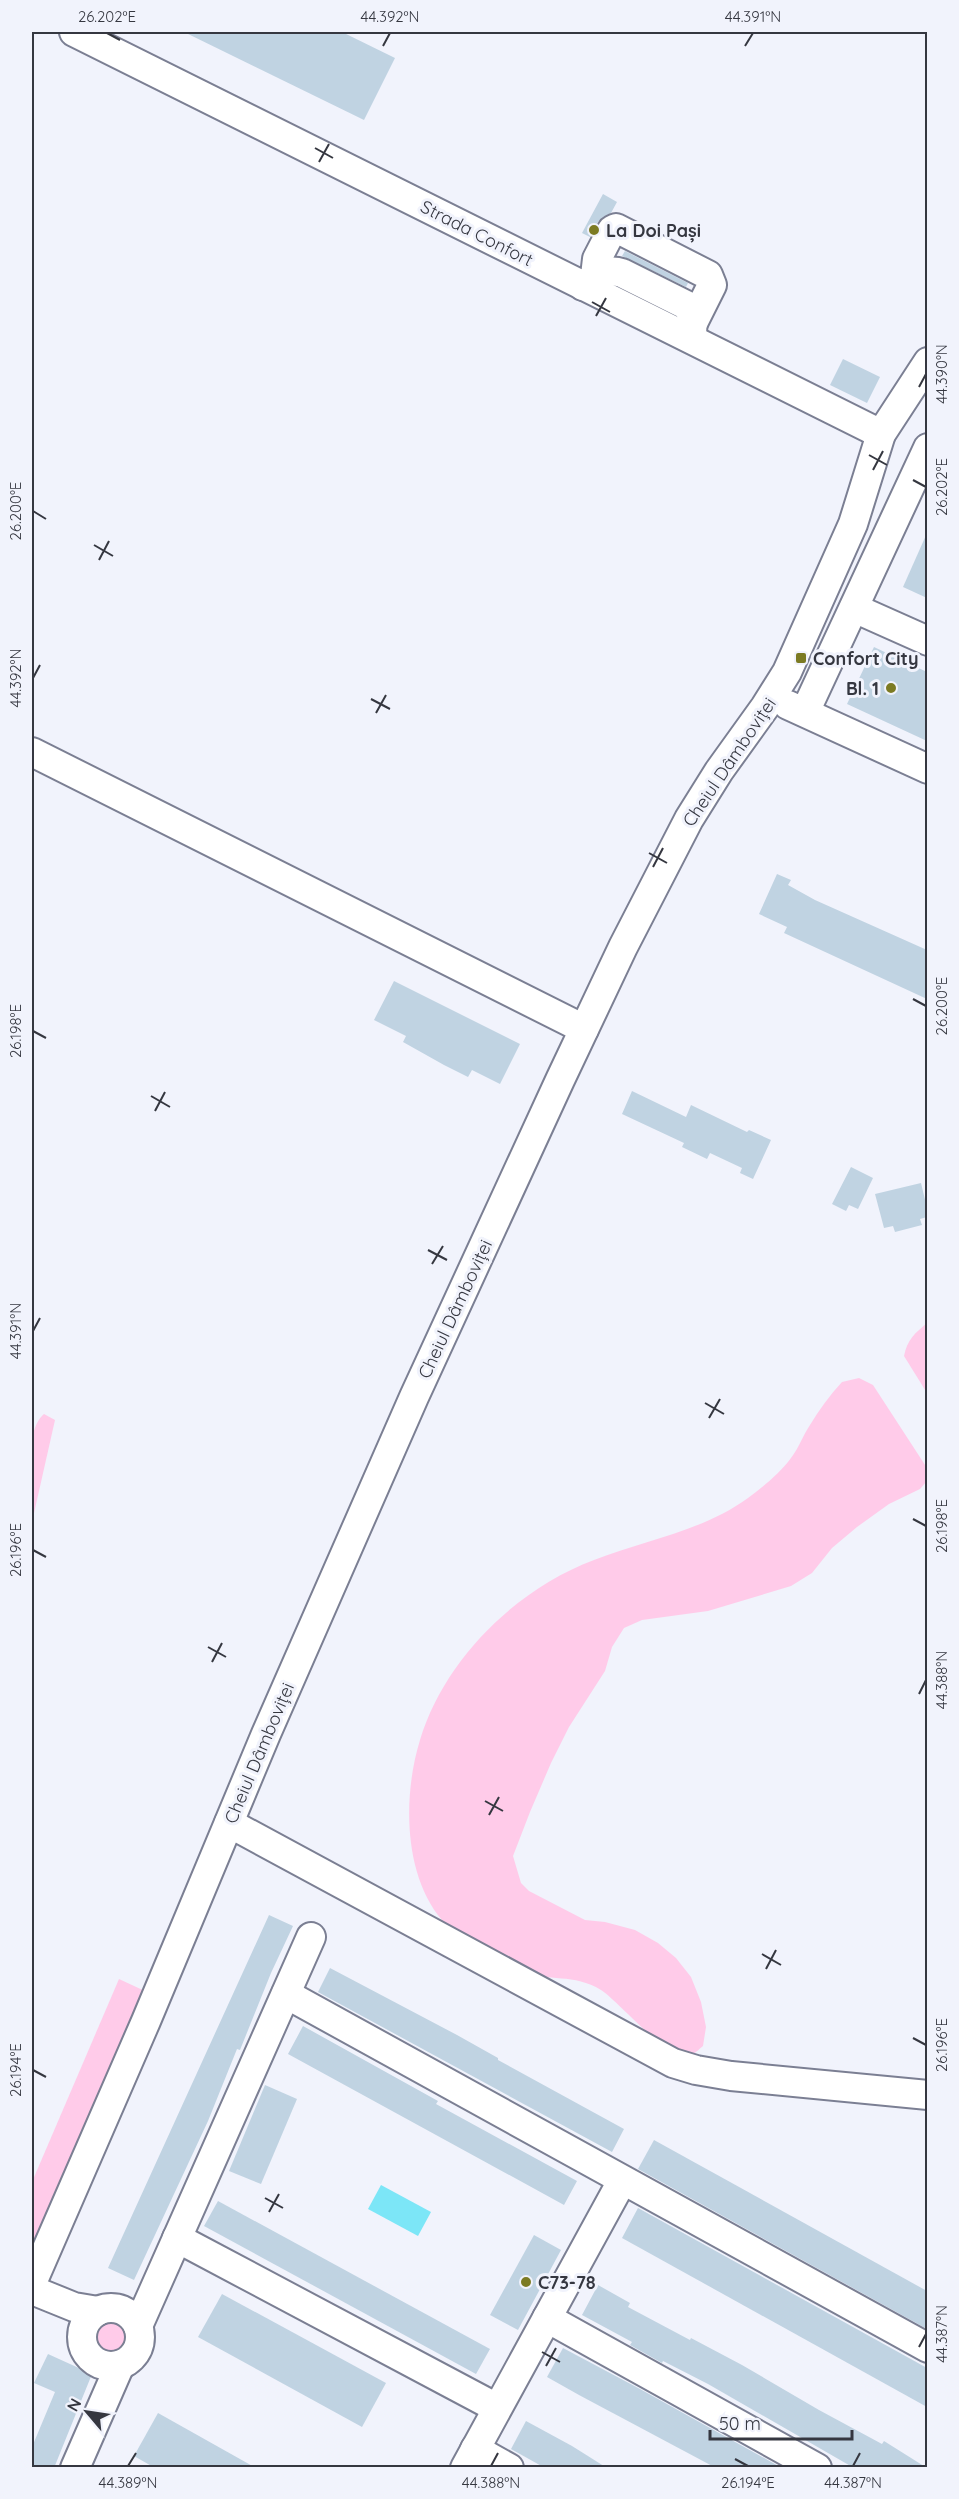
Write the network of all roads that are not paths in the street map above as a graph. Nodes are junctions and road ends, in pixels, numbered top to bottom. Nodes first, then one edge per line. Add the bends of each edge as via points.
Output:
1 (74, 32) edge
2 (589, 281) junction
3 (693, 330) junction
4 (927, 362) edge
5 (881, 434) junction
6 (927, 448) edge
7 (920, 484) edge
8 (854, 608) junction
9 (927, 641) edge
10 (772, 697) junction
11 (805, 712) junction
12 (32, 752) edge
13 (927, 770) edge
14 (584, 1029) junction
15 (230, 1823) junction
16 (311, 1937) dead end
17 (286, 1994) junction
18 (927, 2096) edge
19 (622, 2181) junction
20 (177, 2238) junction
21 (32, 2283) edge
22 (32, 2290) edge
23 (32, 2309) edge
24 (98, 2311) junction
25 (547, 2318) junction
26 (138, 2326) junction
27 (82, 2340) junction
28 (927, 2348) edge
29 (120, 2365) junction
30 (497, 2408) junction
31 (470, 2458) edge
32 (84, 2464) edge
33 (509, 2468) edge
34 (817, 2468) edge

1 - 2 street, Strada Confort
2 - 3 street, Strada Confort
2 - 3 street via 616,228 708,275 712,285
3 - 5 street, Strada Confort
4 - 5 street, Cheiul Dâmboviței
5 - 10 street, Cheiul Dâmboviței via 840,558
6 - 7 street
7 - 8 street
8 - 9 street
8 - 11 street
10 - 11 street
10 - 14 street, Cheiul Dâmboviței via 689,819
11 - 13 street
12 - 14 street
14 - 15 street, Cheiul Dâmboviței via 414,1396
15 - 18 street via 684,2067 731,2076
15 - 21 street, Cheiul Dâmboviței
16 - 17 street
17 - 19 street
17 - 20 street
19 - 25 street
19 - 28 street
20 - 26 street
20 - 30 street
22 - 24 street via 74,2307
23 - 27 street
24 - 26 street via 126,2311
24 - 27 street via 85,2323
25 - 30 street
25 - 34 street
26 - 29 street via 138,2349
27 - 29 street via 95,2362
29 - 32 street
30 - 31 street
31 - 33 street

